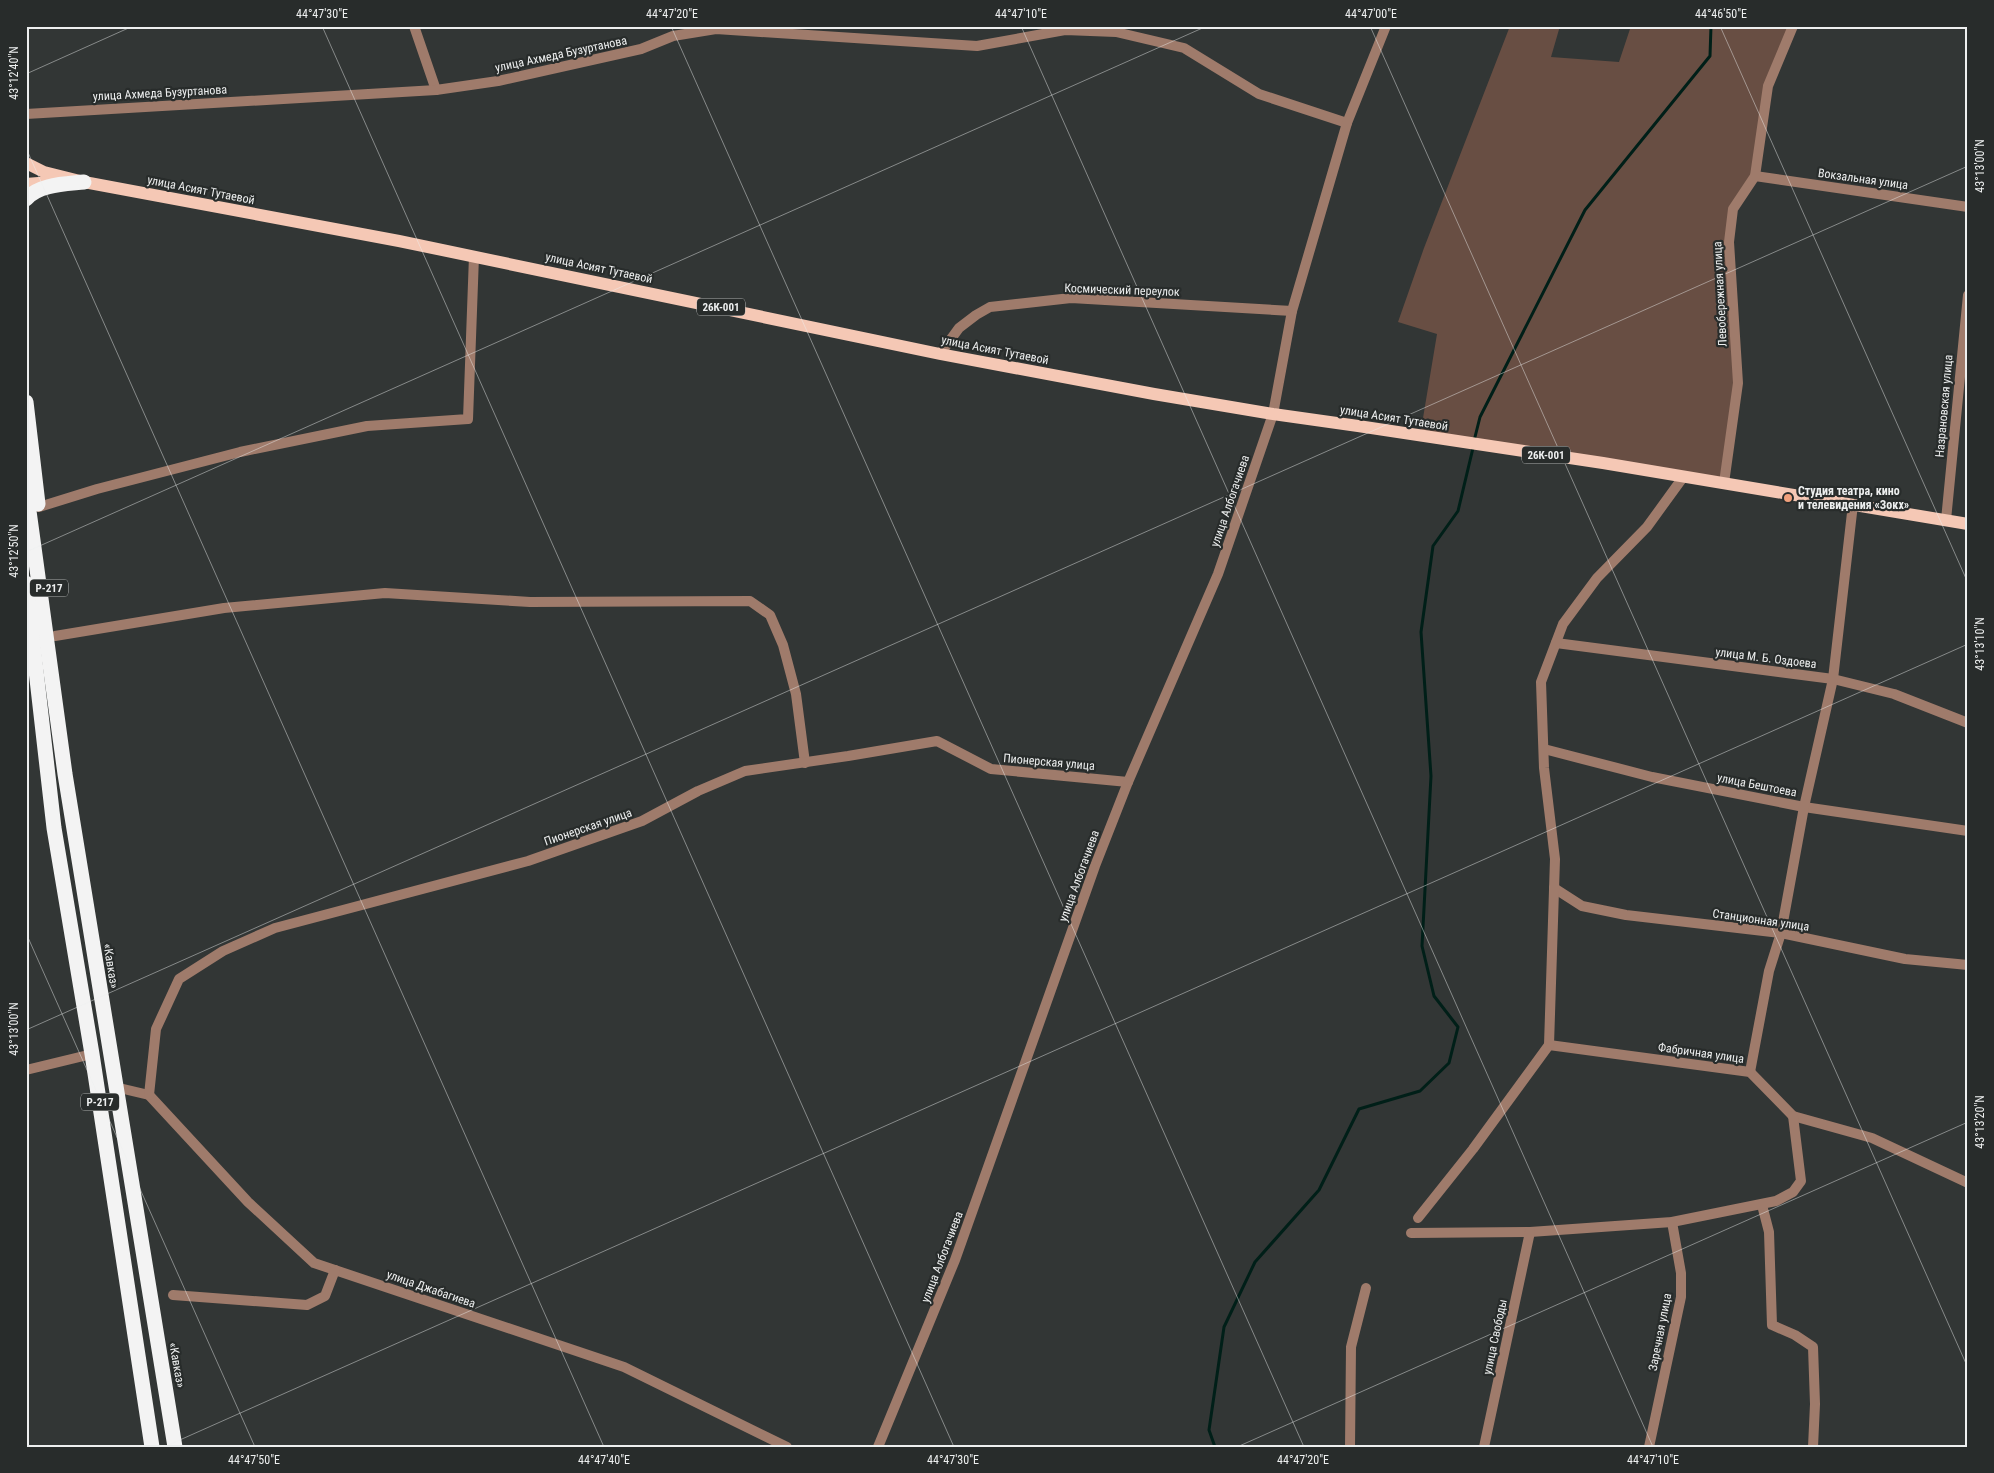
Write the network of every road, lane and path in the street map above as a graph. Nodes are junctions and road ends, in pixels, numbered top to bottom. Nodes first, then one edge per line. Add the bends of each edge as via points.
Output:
1 (414, 26) edge
2 (1386, 26) edge
3 (1793, 26) edge
4 (1065, 28) edge
5 (673, 31) edge
6 (436, 90) junction
7 (26, 114) edge
8 (1347, 123) junction
9 (26, 163) edge
10 (1755, 176) junction
11 (84, 182) junction
12 (26, 184) edge
13 (26, 199) edge
14 (1968, 207) edge
15 (474, 256) junction
16 (1968, 295) edge
17 (1292, 311) junction
18 (940, 354) junction
19 (26, 402) edge
20 (1273, 414) junction
21 (1684, 476) junction
22 (1724, 483) junction
23 (26, 489) edge
24 (1853, 504) junction
25 (39, 507) junction
26 (1946, 520) junction
27 (1968, 524) edge
28 (26, 582) edge
29 (34, 596) junction
30 (55, 636) junction
31 (1556, 643) junction
32 (26, 675) edge
33 (1833, 680) junction
34 (1968, 723) edge
35 (1544, 749) junction
36 (45, 757) junction
37 (805, 763) junction
38 (65, 774) junction
39 (1128, 782) junction
40 (1804, 808) junction
41 (1968, 830) edge
42 (1554, 888) junction
43 (1781, 933) junction
44 (1968, 965) edge
45 (1549, 1045) junction
46 (92, 1054) junction
47 (26, 1070) edge
48 (1750, 1072) junction
49 (115, 1087) junction
50 (149, 1095) junction
51 (1793, 1116) junction
52 (1968, 1183) edge
53 (1762, 1205) junction
54 (1418, 1218) dead end
55 (1672, 1222) junction
56 (1530, 1232) junction
57 (1411, 1233) dead end
58 (335, 1270) junction
59 (1366, 1288) dead end
60 (173, 1295) dead end
61 (152, 1447) edge
62 (175, 1447) edge
63 (787, 1447) edge
64 (878, 1447) edge
65 (1350, 1447) edge
66 (1484, 1447) edge
67 (1649, 1447) edge
68 (1813, 1447) edge

1 - 6 street
2 - 8 street, улица Албогачиева
3 - 10 street, Левобережная улица via 1768,86
4 - 5 street, улица Ахмеда Бузуртанова via 977,46 716,29
4 - 8 street, улица Ахмеда Бузуртанова via 1116,32 1184,48 1259,94
5 - 6 street, улица Ахмеда Бузуртанова via 641,49 498,81
6 - 7 street, улица Ахмеда Бузуртанова
8 - 17 street, улица Албогачиева
9 - 11 main road, улица Асият Тутаевой via 44,172
10 - 14 street, Вокзальная улица
10 - 22 street, Левобережная улица via 1733,209 1729,242 1738,383
11 - 12 main road
11 - 13 highway via 48,187
11 - 15 main road, улица Асият Тутаевой / 26К-001
15 - 18 main road, улица Асият Тутаевой / 26К-001
15 - 25 street via 468,419 367,426 240,452
16 - 26 street, Назрановская улица
17 - 18 street, Космический переулок via 1071,298 990,307 959,328
17 - 20 street, улица Албогачиева
18 - 20 main road, улица Асият Тутаевой / 26К-001
19 - 25 highway, Р-217
20 - 21 main road, улица Асият Тутаевой / 26К-001
20 - 39 street, улица Албогачиева via 1218,574
21 - 22 main road, улица Асият Тутаевой / 26К-001
21 - 31 street via 1647,527 1597,578 1563,624
22 - 24 main road, улица Асият Тутаевой / 26К-001
23 - 29 highway, «Кавказ» / Р-217
24 - 26 main road, улица Асият Тутаевой / 26К-001
24 - 33 street
25 - 30 highway, Р-217
26 - 27 main road, улица Асият Тутаевой / 26К-001
28 - 29 highway, «Кавказ» / Р-217
29 - 36 highway, «Кавказ» / Р-217
29 - 38 highway, «Кавказ» / Р-217
30 - 37 street via 224,608 385,593 530,602 750,601 770,615 782,645 796,694
30 - 38 highway, Р-217
31 - 33 street, улица М. Б. Оздоева
31 - 35 street via 1541,682
32 - 36 highway
33 - 34 street, улица М. Б. Оздоева via 1894,694
33 - 40 street
35 - 40 street, улица Бештоева via 1652,777
35 - 42 street via 1556,859
36 - 46 highway, «Кавказ» / Р-217
37 - 39 street, Пионерская улица via 937,741 991,769
37 - 50 street, Пионерская улица via 745,771 698,791 642,821 528,861 274,928 223,951 179,979 156,1029
38 - 49 highway, «Кавказ» / Р-217
39 - 64 street, улица Албогачиева via 955,1260
40 - 41 street, улица Бештоева
40 - 43 street
42 - 43 street, Станционная улица via 1582,906
42 - 45 street
43 - 44 street, Станционная улица via 1905,959
43 - 48 street via 1769,971
45 - 48 street, Фабричная улица
45 - 54 street
46 - 47 street
46 - 61 highway, «Кавказ» / Р-217
48 - 51 street, Фабричная улица
49 - 50 street
49 - 62 highway, «Кавказ» / Р-217
50 - 58 street, улица Джабагиева via 248,1202 314,1263
51 - 52 street via 1872,1138
51 - 53 street via 1800,1183 1788,1196
53 - 55 street
53 - 68 street via 1769,1229 1772,1325 1813,1347
55 - 56 street
55 - 67 street, Заречная улица via 1681,1273 1681,1297
56 - 57 street
56 - 66 street, улица Свободы
58 - 60 street via 325,1296 307,1305
58 - 63 street, улица Джабагиева via 624,1367
59 - 65 street via 1351,1347

